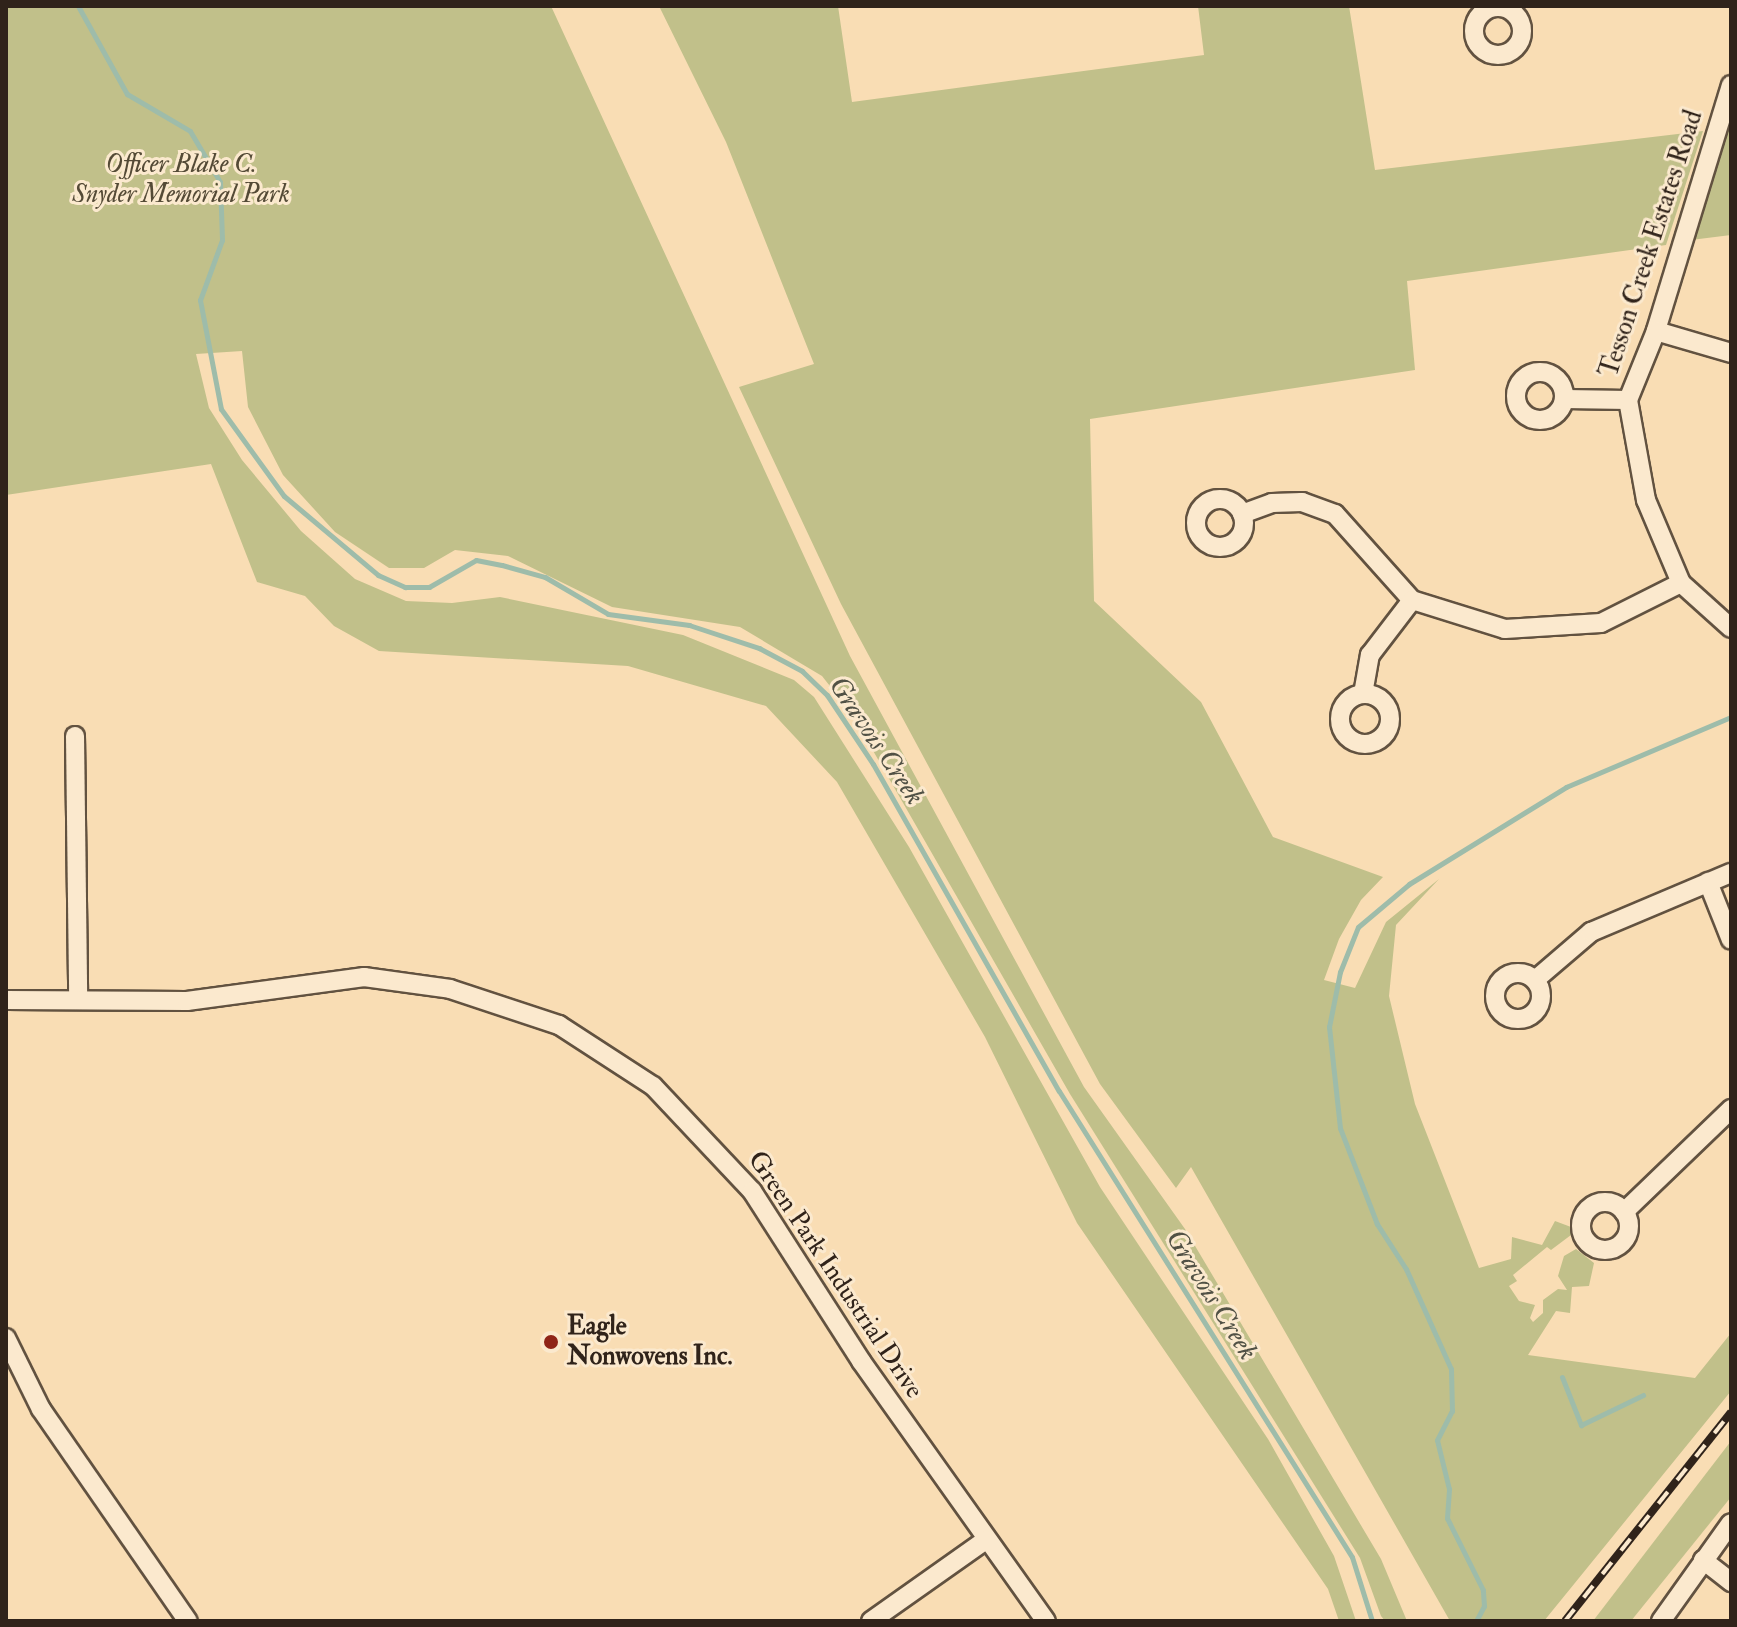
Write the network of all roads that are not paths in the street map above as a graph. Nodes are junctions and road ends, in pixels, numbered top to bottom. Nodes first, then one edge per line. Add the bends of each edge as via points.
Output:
1 (1731, 85) edge
2 (1656, 331) junction
3 (1731, 353) edge
4 (1565, 399) dead end
5 (1628, 400) junction
6 (1242, 514) dead end
7 (1681, 583) junction
8 (1412, 600) junction
9 (1731, 628) edge
10 (1363, 694) dead end
11 (75, 736) dead end
12 (1731, 873) edge
13 (1708, 882) junction
14 (1731, 940) edge
15 (1535, 980) dead end
16 (6, 1000) edge
17 (78, 1000) junction
18 (1731, 1109) edge
19 (1624, 1212) dead end
20 (6, 1338) edge
21 (1731, 1523) edge
22 (986, 1540) junction
23 (1703, 1560) junction
24 (1731, 1582) edge
25 (188, 1621) edge
26 (871, 1621) edge
27 (1046, 1621) edge
28 (1661, 1621) edge

1 - 2 street, Tesson Creek Estates Road
2 - 3 street
2 - 5 street, Tesson Creek Estates Road
4 - 5 street
5 - 7 street, Tesson Creek Estates Road via 1646,500
6 - 8 street via 1272,503 1302,502 1335,514
7 - 8 street via 1601,623 1505,629
7 - 9 street, Tesson Creek Estates Road
8 - 10 street via 1370,655
11 - 17 street
12 - 13 street
13 - 14 street
13 - 15 street via 1591,932
16 - 17 street, Green Park Industrial Drive
17 - 22 street, Green Park Industrial Drive via 187,1001 364,977 450,989 559,1025 653,1086 752,1191 861,1361
18 - 19 street
20 - 25 street via 41,1409
21 - 23 street
22 - 26 street
22 - 27 street, Green Park Industrial Drive
23 - 24 street
23 - 28 street

